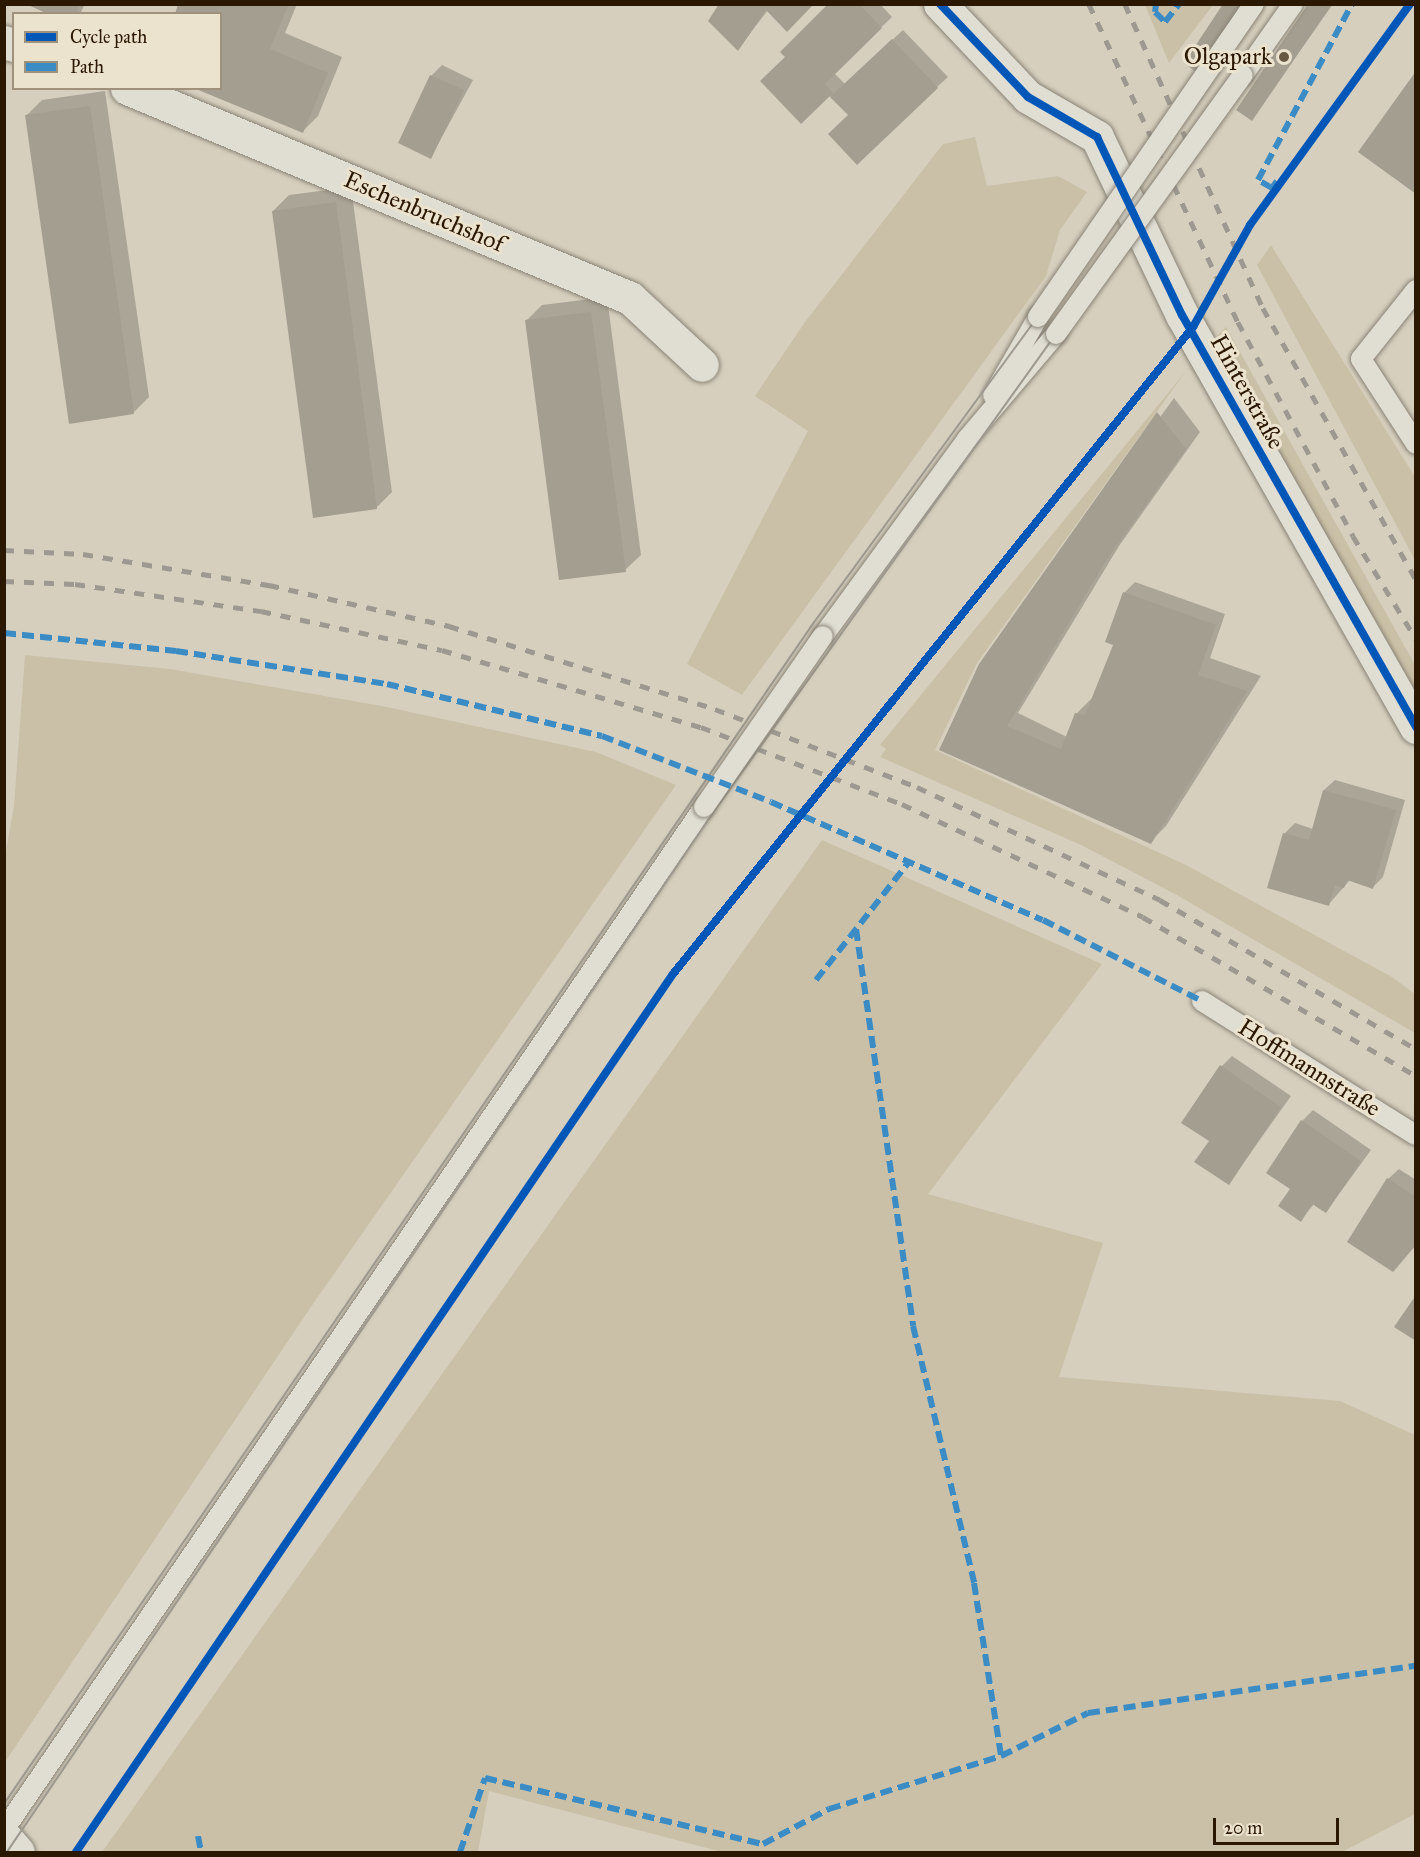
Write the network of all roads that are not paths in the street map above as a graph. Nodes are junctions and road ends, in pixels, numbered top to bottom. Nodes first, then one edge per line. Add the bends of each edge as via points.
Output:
1 (940, 4) edge
2 (1254, 4) edge
3 (1293, 4) edge
4 (132, 90) edge
5 (1416, 290) edge
6 (702, 365) dead end
7 (967, 438) junction
8 (1416, 444) edge
9 (1416, 727) edge
10 (1202, 1000) dead end
11 (1416, 1135) edge
12 (4, 1830) edge
13 (4, 1836) edge
14 (18, 1852) edge

1 - 9 street, Hinterstraße via 1028,97 1097,137 1182,315
2 - 7 lane, bridge via 1038,317
3 - 7 lane, bridge via 1056,334
4 - 6 street, Eschenbruchshof via 630,298
5 - 8 lane via 1361,359
7 - 12 lane, bridge via 823,636
10 - 11 lane, Hoffmannstraße
13 - 14 street

